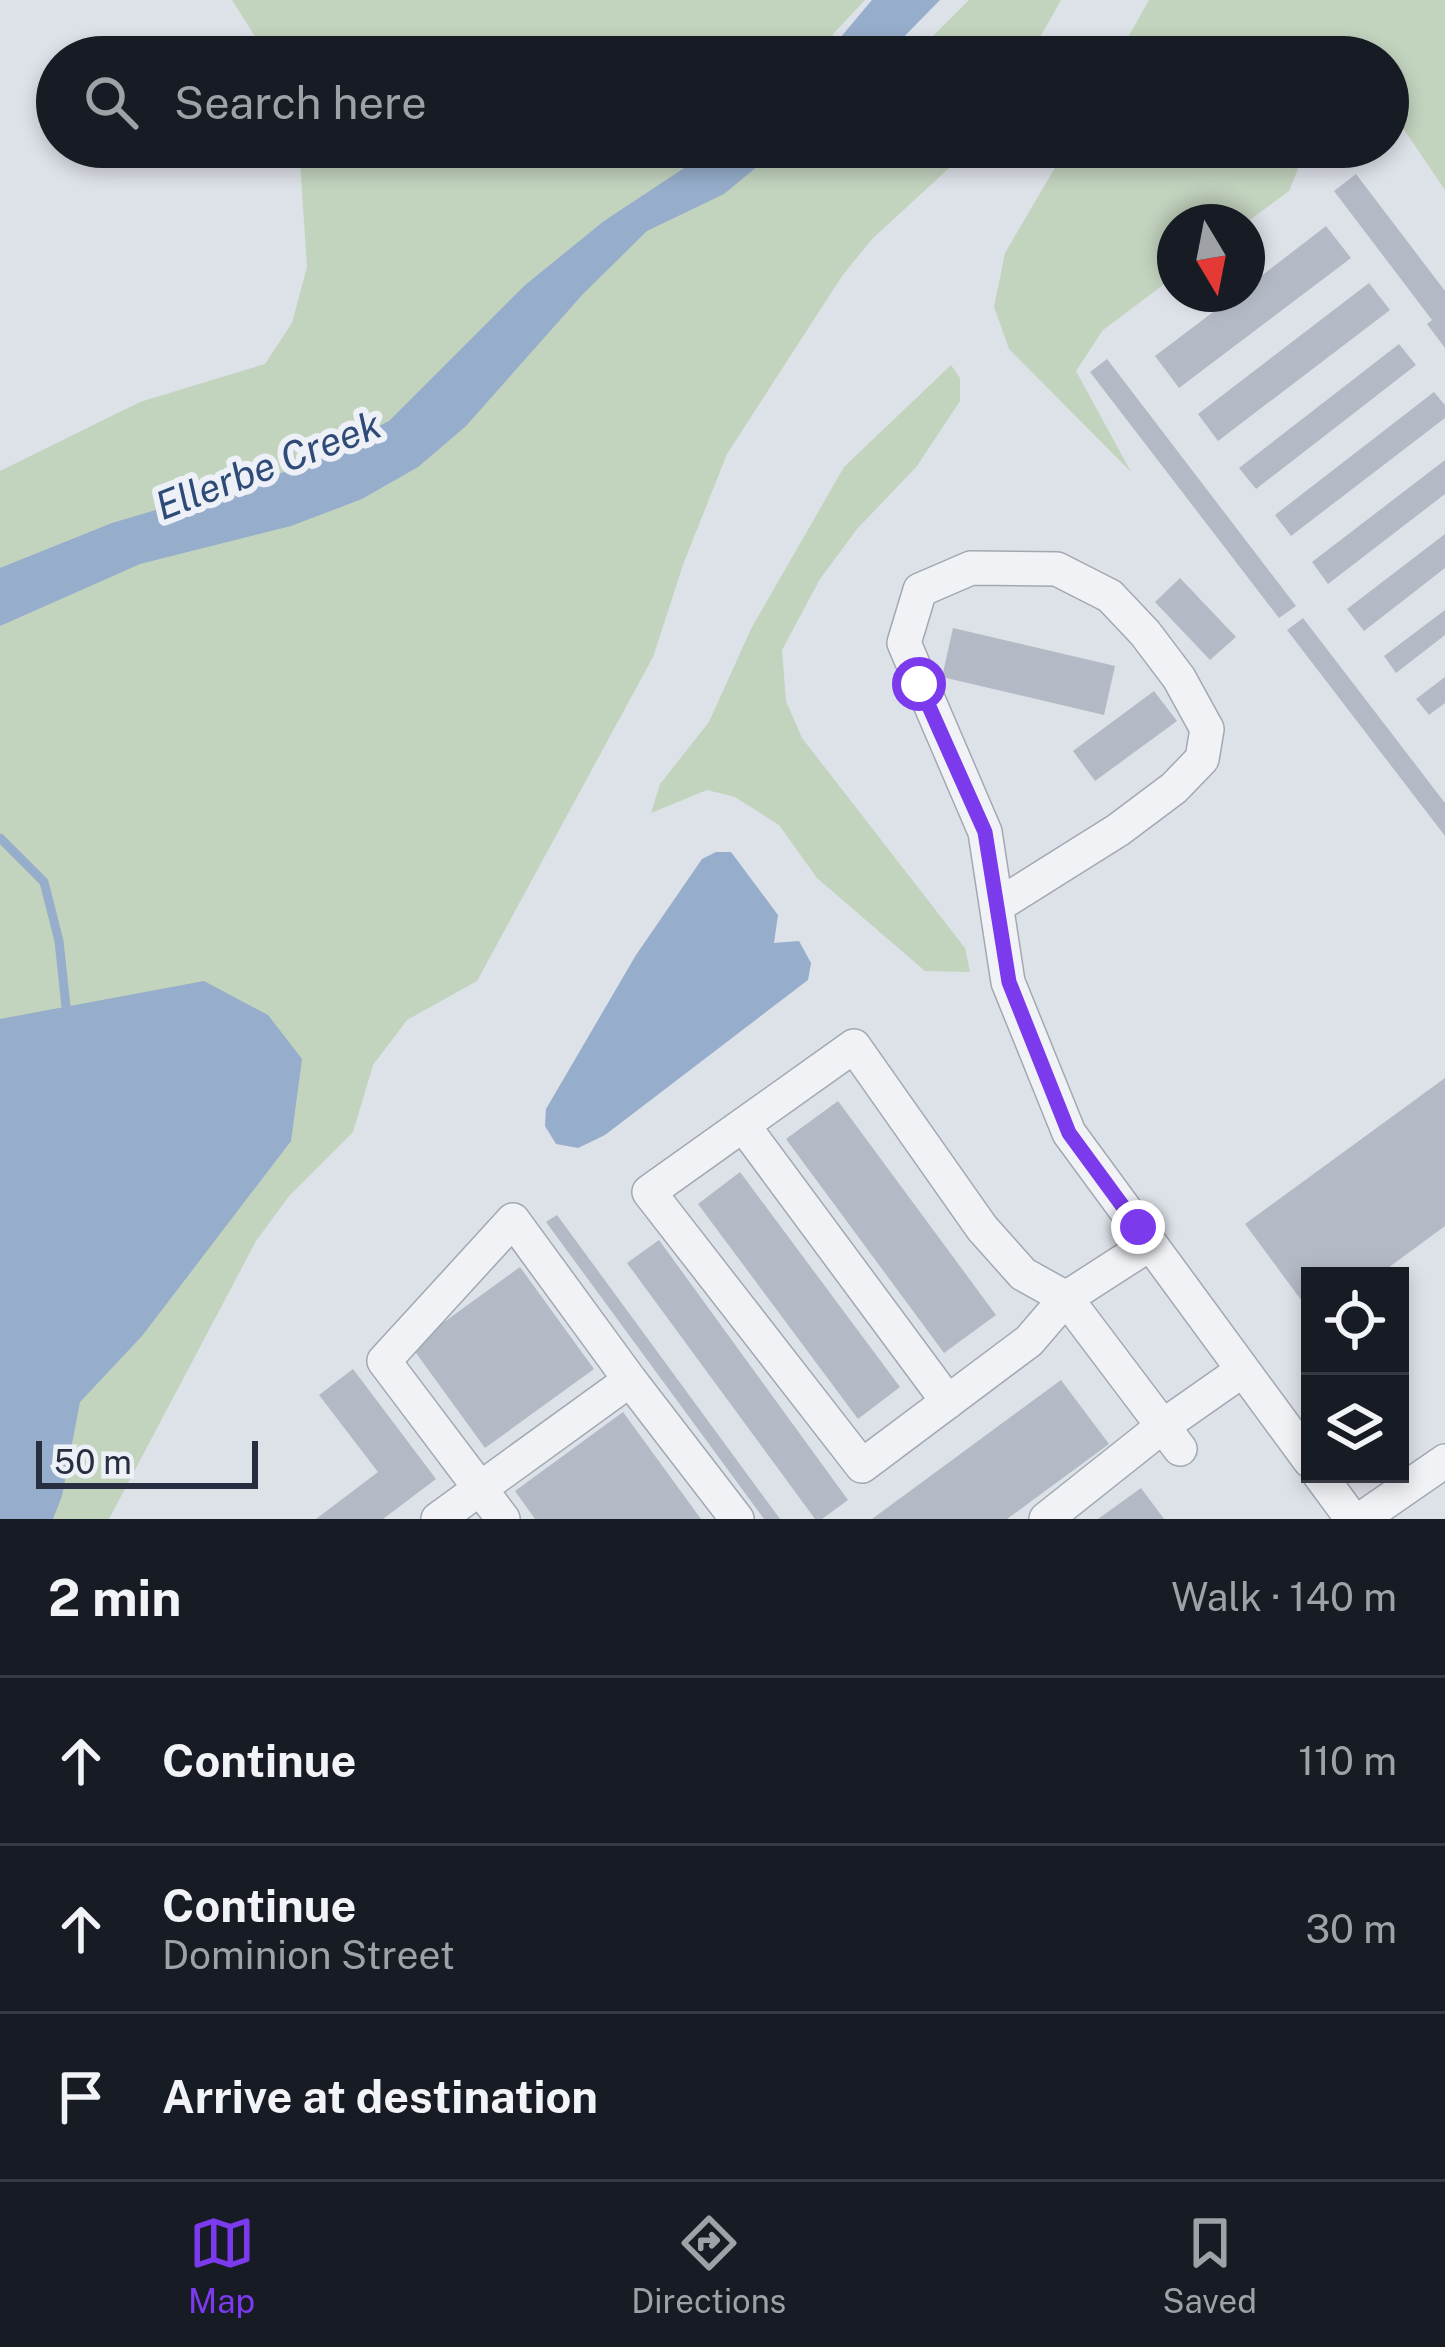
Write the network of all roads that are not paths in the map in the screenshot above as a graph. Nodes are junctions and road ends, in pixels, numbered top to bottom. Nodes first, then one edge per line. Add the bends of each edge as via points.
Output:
1 (997, 905) junction
2 (743, 1125) junction
3 (1150, 1244) junction
4 (1066, 1298) junction
5 (1243, 1370) junction
6 (630, 1380) junction
7 (948, 1402) junction
8 (1172, 1437) junction
9 (1301, 1449) edge
10 (1445, 1461) edge
11 (1327, 1483) edge
12 (480, 1488) junction
13 (438, 1519) edge
14 (503, 1519) edge
15 (737, 1519) edge
16 (1046, 1519) edge
17 (1357, 1519) edge

1 - 1 street via 985,832 904,644 920,590 971,568 1057,569 1109,596 1179,678 1207,728 1202,759 1118,830
1 - 3 street via 1009,982 1069,1133
2 - 4 street via 854,1046 982,1228 1023,1274
2 - 7 street
2 - 7 street via 649,1192 862,1466
3 - 4 street
3 - 5 street
4 - 7 street via 1029,1341
4 - 8 street
5 - 8 street
5 - 9 street
6 - 12 street
6 - 12 street via 513,1220 384,1361
6 - 15 street
8 - 16 street
10 - 17 street
11 - 17 street
12 - 13 street
12 - 14 street

